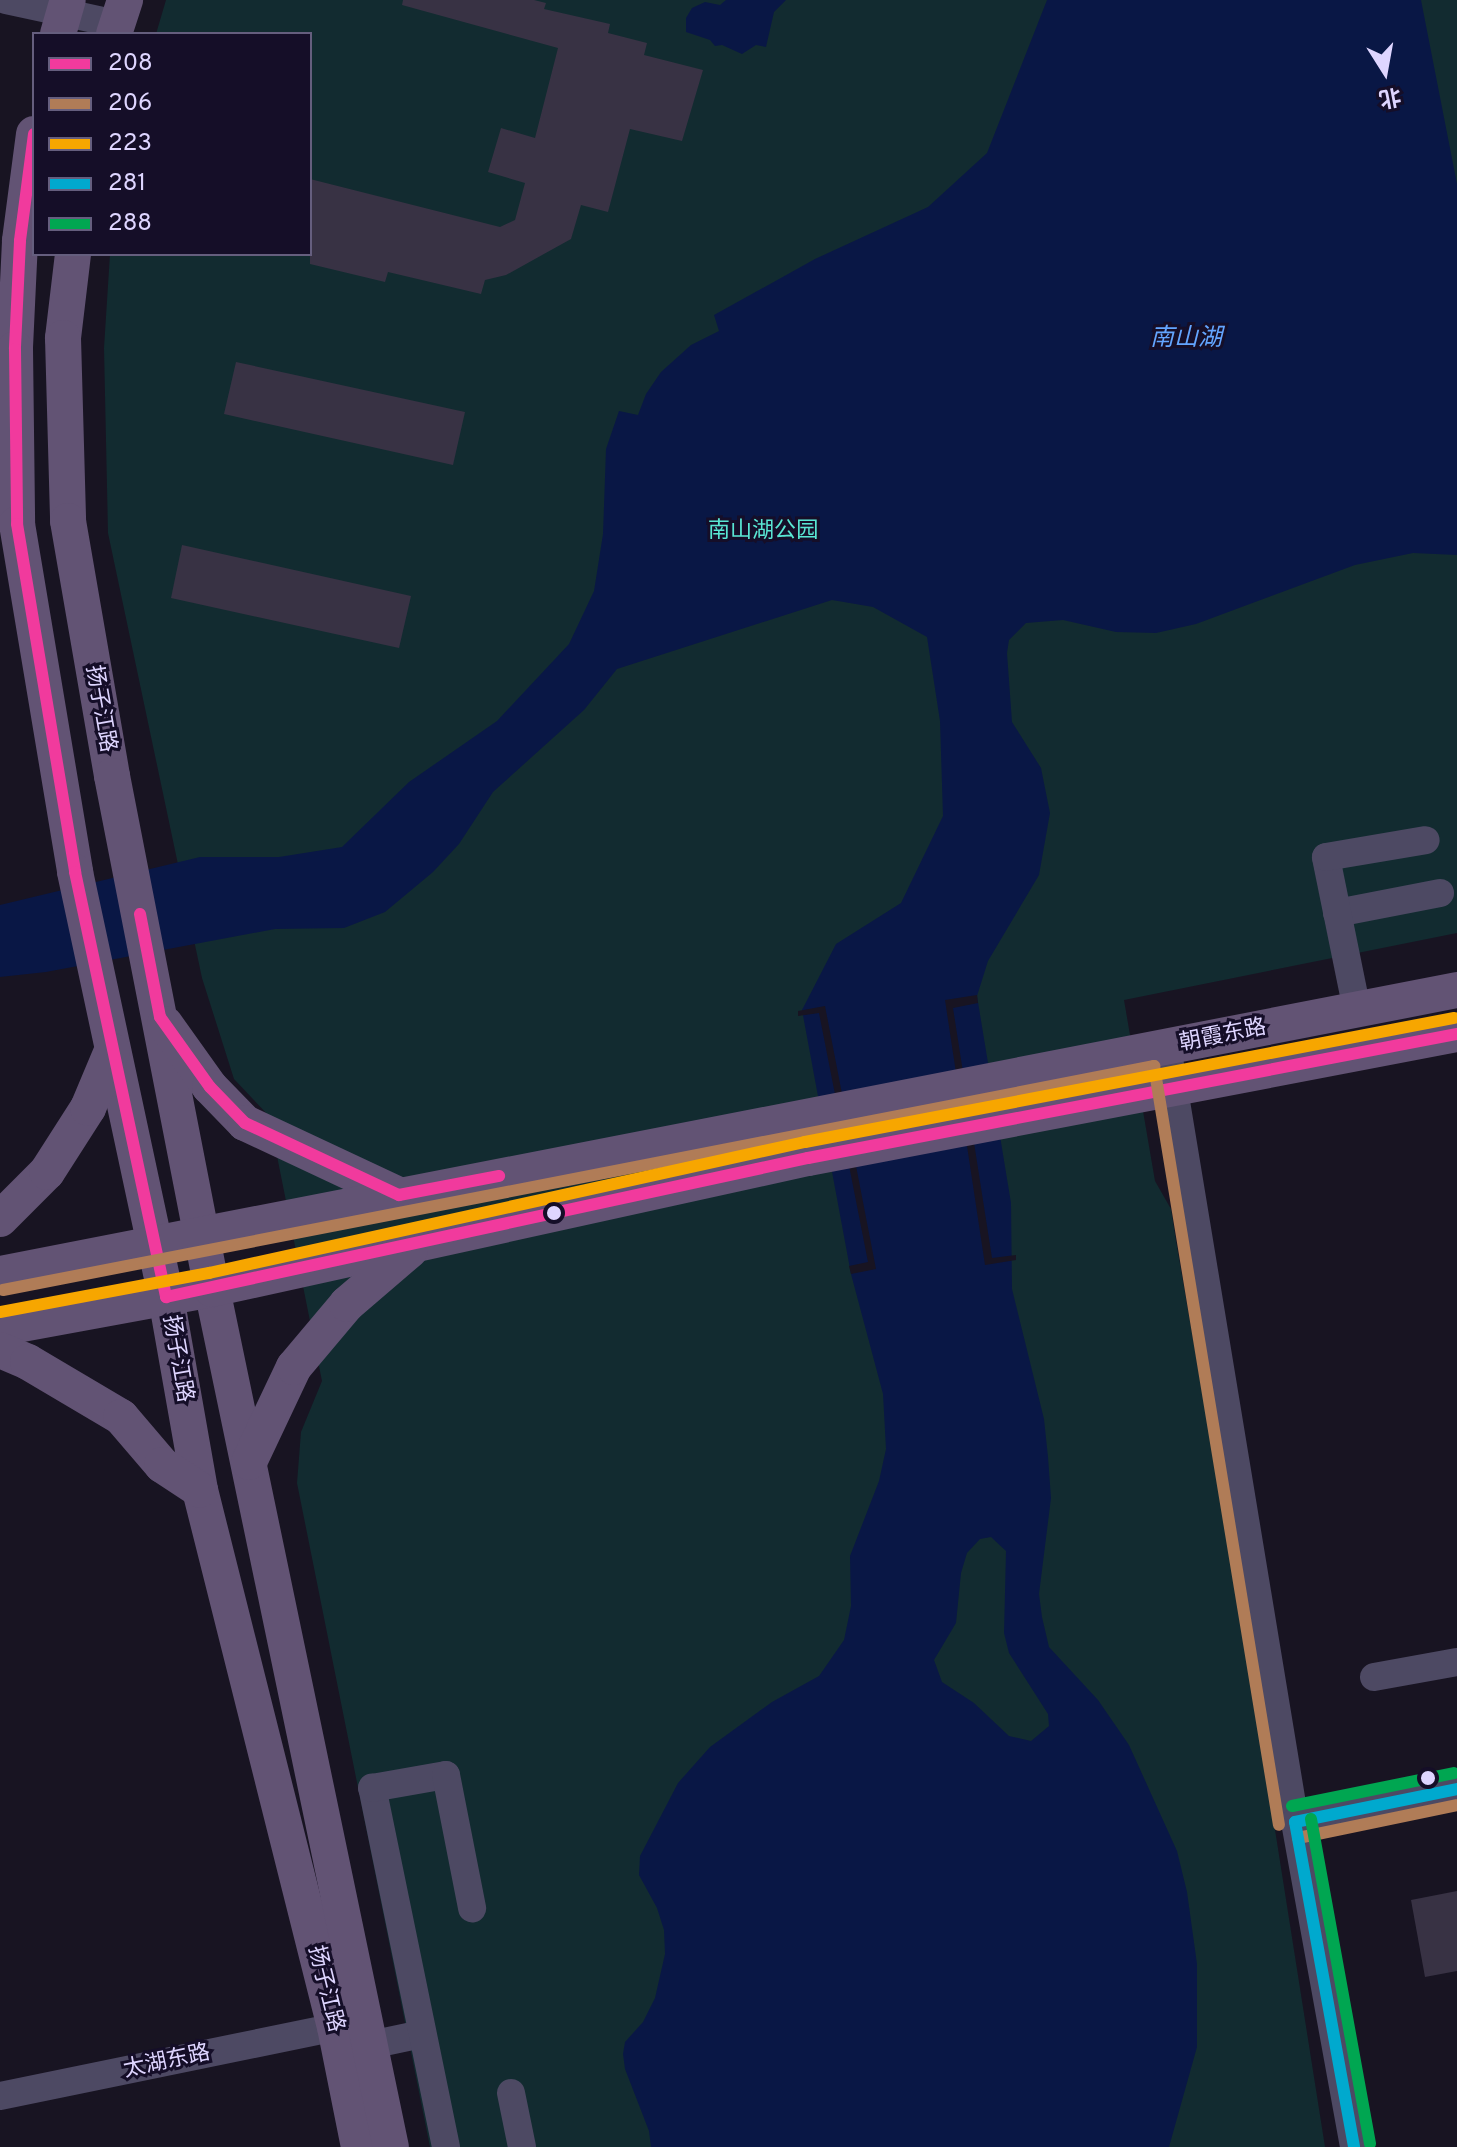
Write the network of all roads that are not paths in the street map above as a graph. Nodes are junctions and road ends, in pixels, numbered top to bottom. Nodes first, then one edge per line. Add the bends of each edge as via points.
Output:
1 (6, 0) edge
2 (63, 15) edge
3 (119, 19) edge
4 (32, 149) edge
5 (73, 256) edge
6 (1426, 840) dead end
7 (1440, 893) dead end
8 (1337, 913) junction
9 (1457, 990) edge
10 (1357, 1010) junction
11 (160, 1017) junction
12 (1457, 1034) edge
13 (1167, 1047) junction
14 (112, 1051) junction
15 (1175, 1087) junction
16 (399, 1195) junction
17 (0, 1219) edge
18 (202, 1233) junction
19 (153, 1241) junction
20 (420, 1243) junction
21 (0, 1274) edge
22 (212, 1289) junction
23 (166, 1297) junction
24 (0, 1328) edge
25 (0, 1350) edge
26 (249, 1462) junction
27 (200, 1490) junction
28 (1457, 1662) edge
29 (1374, 1677) dead end
30 (1457, 1789) edge
31 (1295, 1822) junction
32 (472, 1908) dead end
33 (335, 2027) junction
34 (422, 2034) junction
35 (370, 2045) junction
36 (511, 2093) dead end
37 (0, 2096) edge
38 (359, 2147) edge
39 (391, 2147) edge
40 (446, 2147) edge
41 (522, 2147) edge
42 (1354, 2147) edge

1 - 2 street
2 - 3 street
4 - 14 main road, 扬子江路 via 20,241 15,349 17,524 75,872
5 - 11 main road, 扬子江路 via 63,338 68,521
6 - 8 street via 1326,857
7 - 8 street
8 - 10 street
9 - 10 main road, 朝霞东路
10 - 13 main road, 朝霞东路
11 - 16 main road via 210,1087 245,1123
11 - 18 main road, 扬子江路
12 - 15 main road, 朝霞东路
13 - 15 street
13 - 16 main road, 朝霞东路
14 - 17 main road via 88,1108 47,1172
14 - 19 main road, 扬子江路
15 - 20 main road, 朝霞东路 via 808,1158
15 - 31 street
16 - 18 main road, 朝霞东路
18 - 19 main road, 朝霞东路
18 - 22 main road, 扬子江路
19 - 21 main road, 朝霞东路
19 - 23 main road, 扬子江路
20 - 22 main road, 朝霞东路
20 - 26 main road via 347,1304 294,1367
22 - 23 main road, 朝霞东路
22 - 26 main road, 扬子江路
23 - 24 main road, 朝霞东路
23 - 27 main road, 扬子江路
25 - 27 main road via 121,1417 162,1465
26 - 35 main road, 扬子江路
27 - 33 main road, 扬子江路
28 - 29 street
30 - 31 street
31 - 42 street
32 - 34 street via 446,1775 372,1788
33 - 37 street, 太湖东路
33 - 38 main road, 扬子江路
34 - 35 street
34 - 40 street
35 - 39 main road, 扬子江路
36 - 41 street

